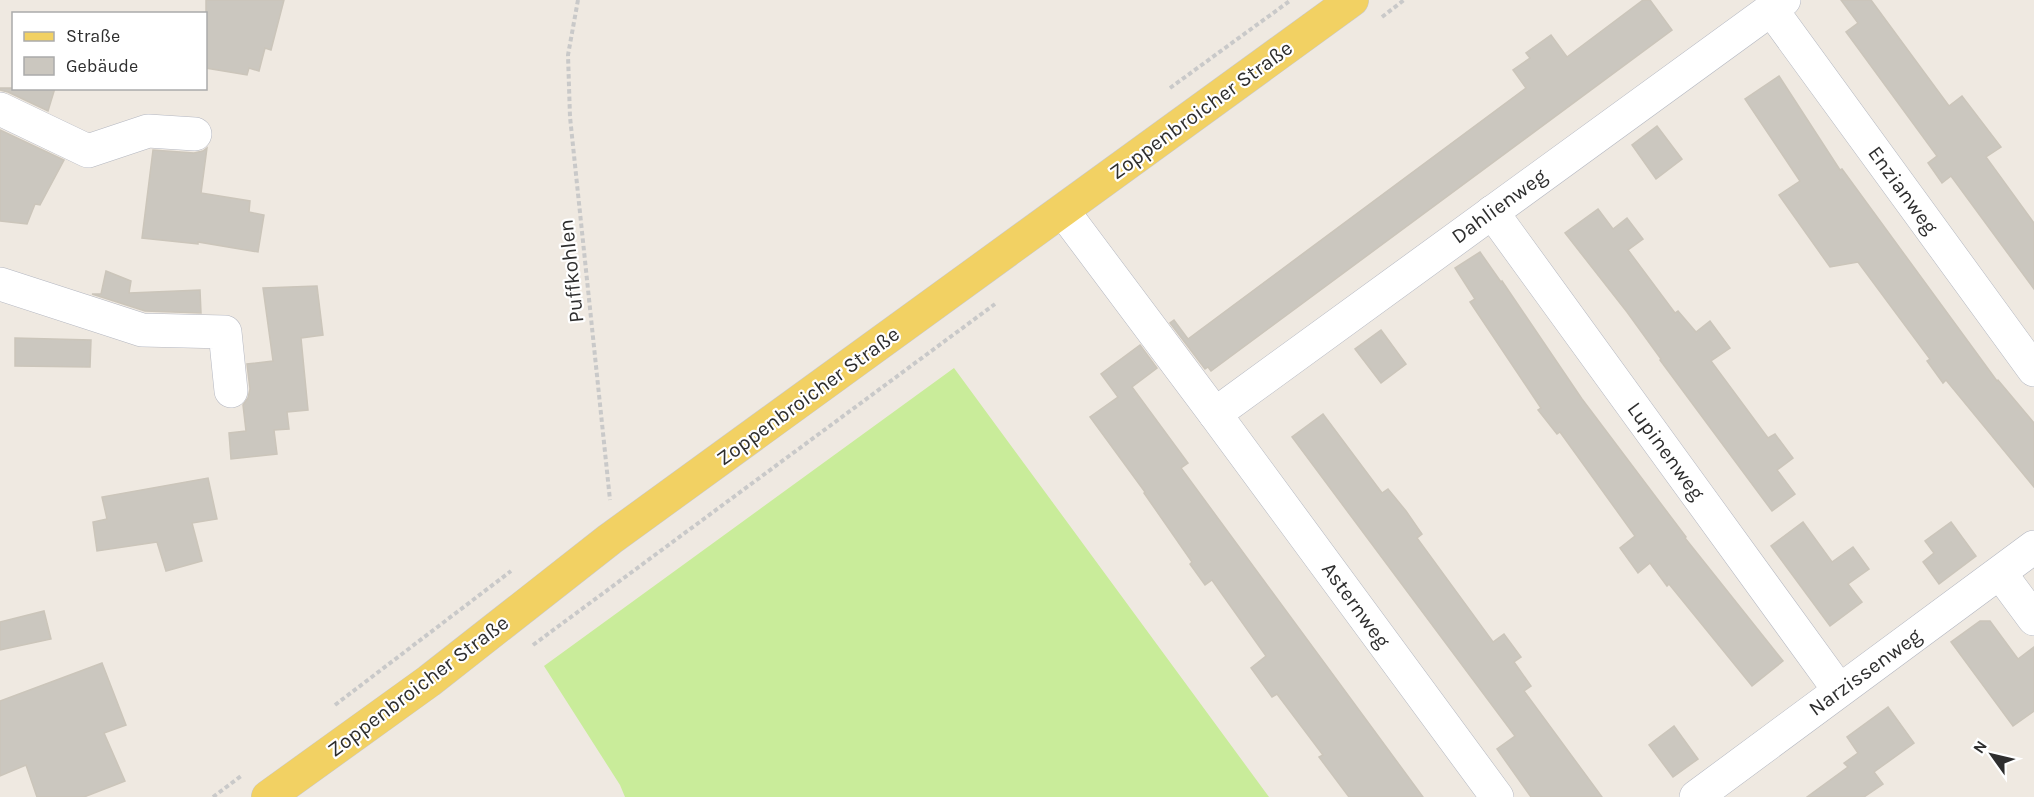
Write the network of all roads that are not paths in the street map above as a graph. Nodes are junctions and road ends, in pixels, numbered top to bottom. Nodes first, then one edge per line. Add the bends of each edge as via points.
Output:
1 (1778, 5) edge
2 (1364, 10) edge
3 (0, 109) edge
4 (195, 134) dead end
5 (1063, 211) junction
6 (1492, 212) junction
7 (0, 284) edge
8 (2034, 370) edge
9 (231, 391) dead end
10 (1215, 414) junction
11 (2034, 547) edge
12 (2000, 573) junction
13 (2034, 619) edge
14 (1839, 690) junction
15 (268, 797) edge
16 (1497, 797) edge
17 (1696, 797) edge

1 - 6 street, Dahlienweg
1 - 8 street, Enzianweg
2 - 5 main road, Zoppenbroicher Straße
3 - 4 street via 88,151 148,131
5 - 10 street, Asternweg
5 - 15 main road, Zoppenbroicher Straße via 610,539 429,681
6 - 10 street, Dahlienweg
6 - 14 street, Lupinenweg
7 - 9 street via 142,330 225,332
10 - 16 street, Asternweg
11 - 12 street, Narzissenweg
12 - 13 street
12 - 14 street, Narzissenweg
14 - 17 street, Narzissenweg

